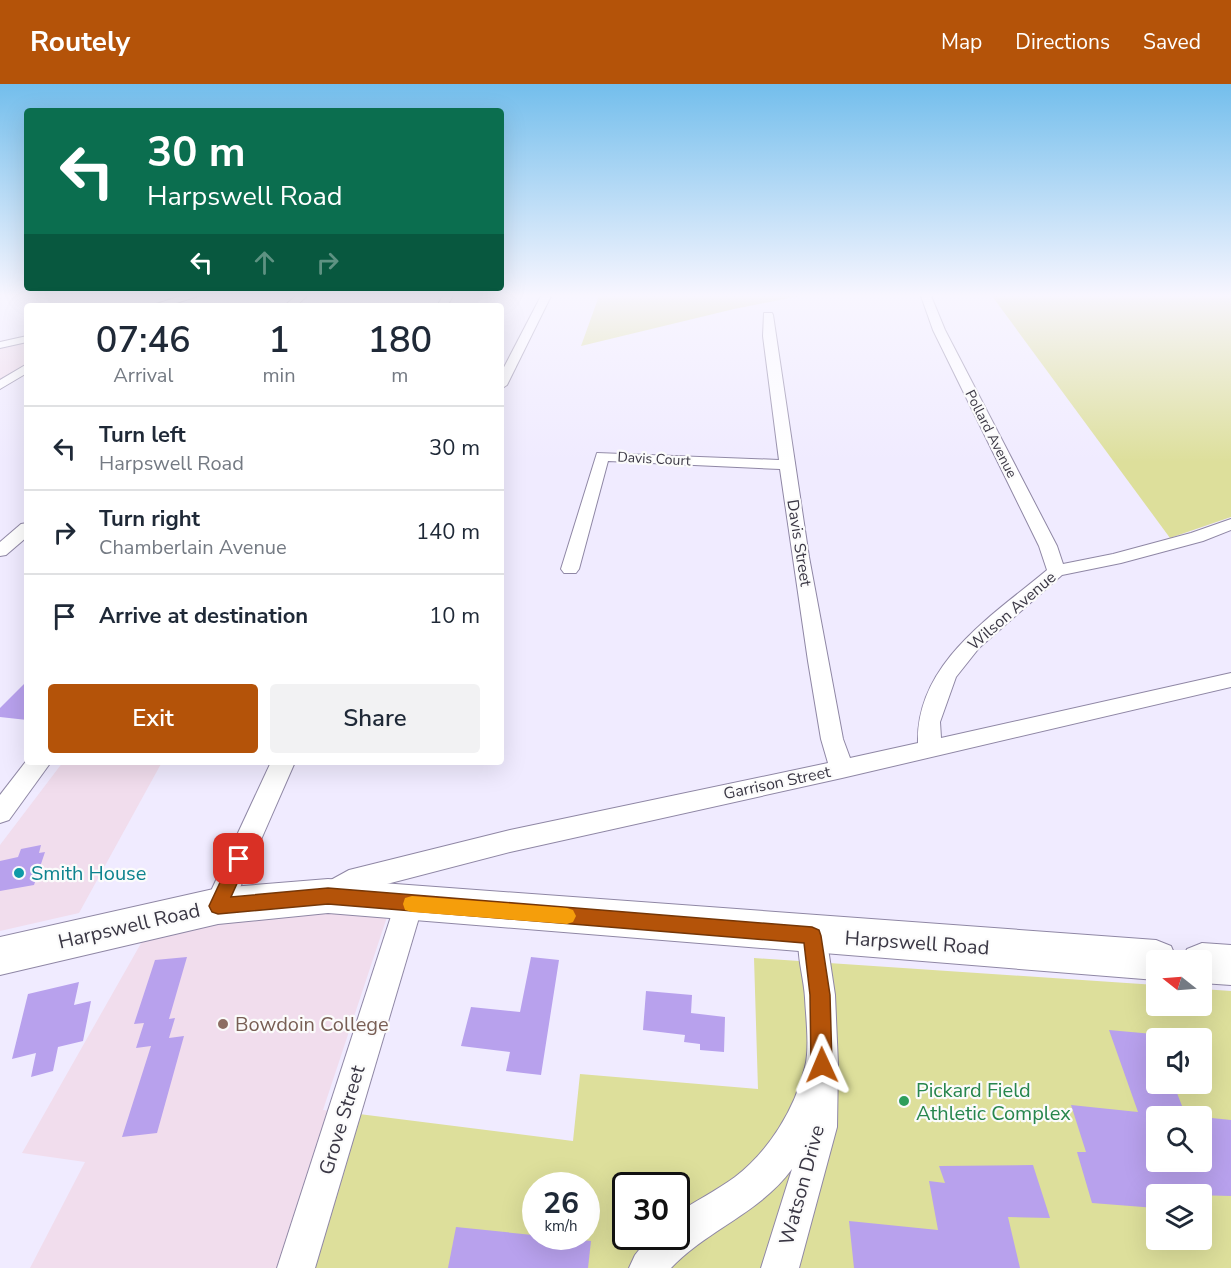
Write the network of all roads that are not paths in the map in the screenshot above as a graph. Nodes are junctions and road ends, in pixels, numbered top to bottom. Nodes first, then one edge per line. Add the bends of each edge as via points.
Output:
1 (518, 351) edge
2 (770, 351) edge
3 (950, 351) edge
4 (24, 370) edge
5 (504, 379) edge
6 (0, 385) edge
7 (786, 465) junction
8 (1231, 524) edge
9 (24, 531) edge
10 (0, 551) edge
11 (570, 569) dead end
12 (1056, 571) junction
13 (1231, 680) edge
14 (930, 748) junction
15 (37, 765) edge
16 (282, 765) edge
17 (842, 769) junction
18 (0, 813) edge
19 (328, 896) junction
20 (409, 904) junction
21 (218, 906) junction
22 (812, 936) junction
23 (0, 956) edge
24 (1146, 959) edge
25 (1212, 964) edge
26 (1231, 965) edge
27 (822, 1065) junction
28 (296, 1268) edge
29 (648, 1268) edge
30 (780, 1268) edge

1 - 5 street
2 - 7 street, Davis Street
3 - 12 street, Pollard Avenue via 1048,546
4 - 6 street
7 - 11 street, Davis Court via 602,456
7 - 17 street, Davis Street via 832,739
8 - 12 street, Wilson Avenue via 1197,537
9 - 10 street
12 - 14 street, Wilson Avenue via 972,643 946,675 929,722
13 - 14 street, Garrison Street
14 - 17 street, Garrison Street
15 - 18 street
16 - 21 street
17 - 19 street, Garrison Street via 480,848 349,882
19 - 20 main road, Harpswell Road
19 - 21 main road, Harpswell Road
20 - 22 main road, Harpswell Road
20 - 28 street, Grove Street
21 - 23 main road, Harpswell Road
22 - 24 main road, Harpswell Road
22 - 27 street, Watson Drive via 820,995
25 - 26 main road
27 - 29 street, Watson Drive via 805,1116 793,1139 773,1163 750,1187 674,1238
27 - 30 street, Watson Drive via 820,1126

